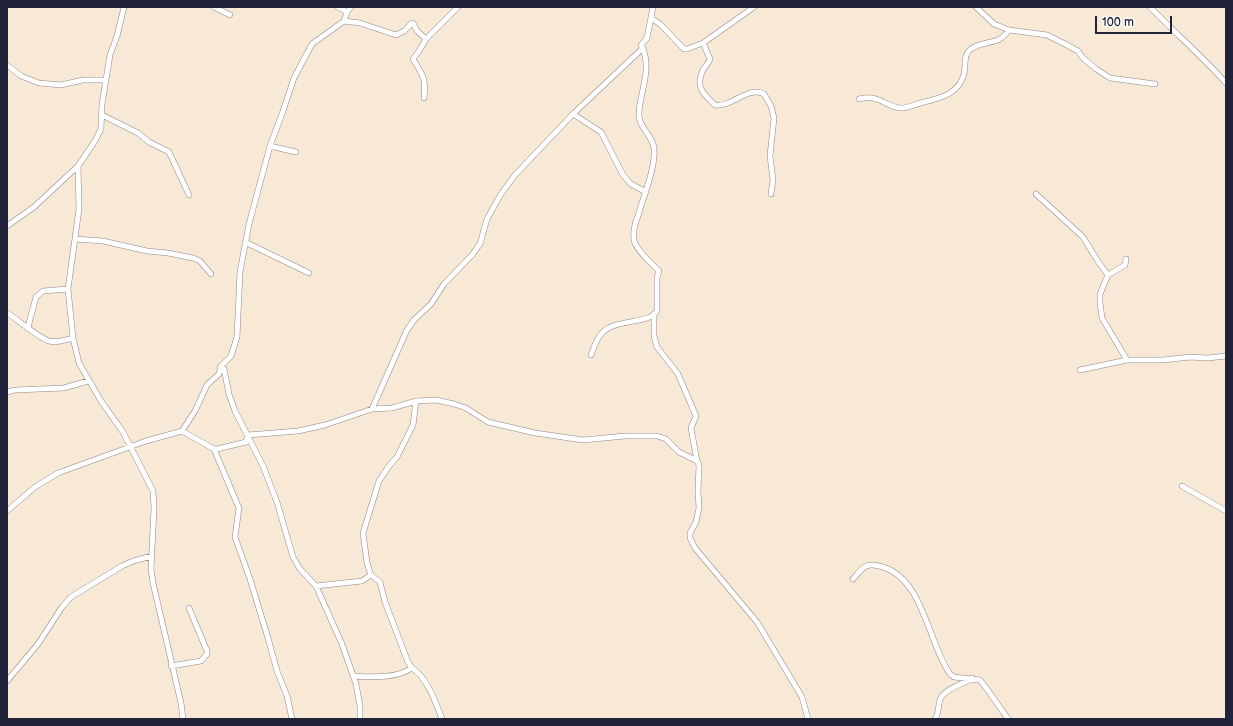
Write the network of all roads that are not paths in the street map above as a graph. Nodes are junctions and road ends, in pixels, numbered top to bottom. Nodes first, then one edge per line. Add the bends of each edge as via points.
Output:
1 (124, 7) edge
2 (214, 7) edge
3 (338, 7) edge
4 (351, 7) edge
5 (458, 7) edge
6 (653, 7) edge
7 (754, 7) edge
8 (976, 7) edge
9 (1150, 7) edge
10 (347, 12) junction
11 (230, 15) dead end
12 (651, 18) junction
13 (344, 21) junction
14 (1009, 30) junction
15 (426, 39) junction
16 (702, 43) junction
17 (642, 45) junction
18 (7, 65) edge
19 (106, 80) junction
20 (1226, 83) edge
21 (1155, 84) dead end
22 (424, 98) dead end
23 (860, 99) dead end
24 (573, 114) junction
25 (102, 115) junction
26 (270, 146) junction
27 (296, 152) dead end
28 (78, 166) junction
29 (646, 192) junction
30 (771, 194) dead end
31 (1036, 194) dead end
32 (189, 195) dead end
33 (7, 226) edge
34 (75, 239) junction
35 (245, 242) junction
36 (1126, 259) dead end
37 (211, 274) dead end
38 (309, 274) dead end
39 (1108, 275) junction
40 (68, 289) junction
41 (7, 313) edge
42 (654, 314) junction
43 (28, 327) junction
44 (73, 338) junction
45 (591, 355) dead end
46 (1226, 356) edge
47 (1127, 360) junction
48 (220, 367) junction
49 (1080, 370) dead end
50 (88, 381) junction
51 (7, 392) edge
52 (416, 401) junction
53 (372, 410) junction
54 (182, 431) junction
55 (248, 434) junction
56 (131, 446) junction
57 (214, 449) junction
58 (697, 461) junction
59 (1182, 486) dead end
60 (7, 511) edge
61 (1226, 511) edge
62 (152, 556) junction
63 (371, 575) junction
64 (853, 579) dead end
65 (316, 586) junction
66 (189, 608) dead end
67 (171, 666) junction
68 (412, 668) junction
69 (354, 676) junction
70 (972, 678) junction
71 (7, 680) edge
72 (183, 719) edge
73 (292, 719) edge
74 (360, 719) edge
75 (442, 719) edge
76 (808, 719) edge
77 (935, 719) edge
78 (1008, 719) edge

1 - 19 street via 110,55
2 - 11 street
3 - 10 street
4 - 10 street
5 - 15 street
6 - 12 street
7 - 16 street
8 - 14 street via 994,24
9 - 20 street
10 - 13 street
12 - 16 street via 684,49
12 - 17 street via 647,38
13 - 15 street via 360,23 396,35 413,23
13 - 26 street via 312,44 294,78
14 - 21 street via 1048,35 1078,51 1096,69 1110,78
14 - 23 street via 998,40 971,49 967,54 964,76 949,94 911,107 900,108 873,97
15 - 22 street via 413,60 424,77
16 - 30 street via 710,59 702,73 699,86 715,105 757,92 764,94 768,100 774,118 770,156 773,180
17 - 24 street via 643,48
17 - 29 street via 647,65 639,122 650,136 654,148
18 - 19 street via 21,76 40,83 61,85 83,80
19 - 25 street
24 - 29 street via 600,132 623,175 631,184
24 - 53 street via 515,175 487,219 480,244 407,330
25 - 28 street via 101,129
25 - 32 street via 169,152
26 - 27 street
26 - 35 street
28 - 33 street via 34,207
28 - 34 street via 80,197
29 - 42 street via 636,223 634,241 637,248 659,271
31 - 39 street via 1083,237
34 - 37 street via 193,258 200,261
34 - 40 street
35 - 38 street
35 - 48 street via 240,272 237,337 231,356
36 - 39 street via 1125,265
39 - 47 street via 1100,294 1102,318
40 - 43 street via 42,290 36,297
40 - 44 street
41 - 43 street
42 - 45 street via 640,320 616,324 602,332
42 - 58 street via 657,347 678,374 696,416 692,428
43 - 44 street via 49,341
44 - 50 street via 79,363
46 - 47 street
47 - 49 street
48 - 54 street via 219,374 207,385
48 - 55 street via 224,369 235,411
50 - 51 street via 64,388
50 - 56 street
52 - 53 street via 392,408
52 - 58 street via 444,401 466,408 488,422 535,433 583,440 657,436 666,439 679,452
52 - 63 street via 413,425 397,457 379,481 363,533
53 - 55 street via 298,431
54 - 56 street
54 - 57 street
55 - 57 street via 246,442
55 - 65 street via 277,502 293,556 300,569
56 - 60 street via 58,473 35,487
56 - 62 street via 152,491
57 - 73 street via 239,508 235,537 287,696
58 - 76 street via 699,508 690,538 695,548 757,622 802,697
59 - 61 street
62 - 67 street via 153,583
62 - 71 street via 122,566 71,597 38,644
63 - 65 street via 362,581
63 - 68 street via 380,582 385,602
64 - 70 street via 869,564 891,570 900,576 917,600 950,674 954,677
65 - 69 street
66 - 67 street via 207,654 201,661
67 - 72 street
68 - 69 street via 381,677
68 - 75 street via 421,675
69 - 74 street
70 - 77 street via 942,696
70 - 78 street via 983,683

